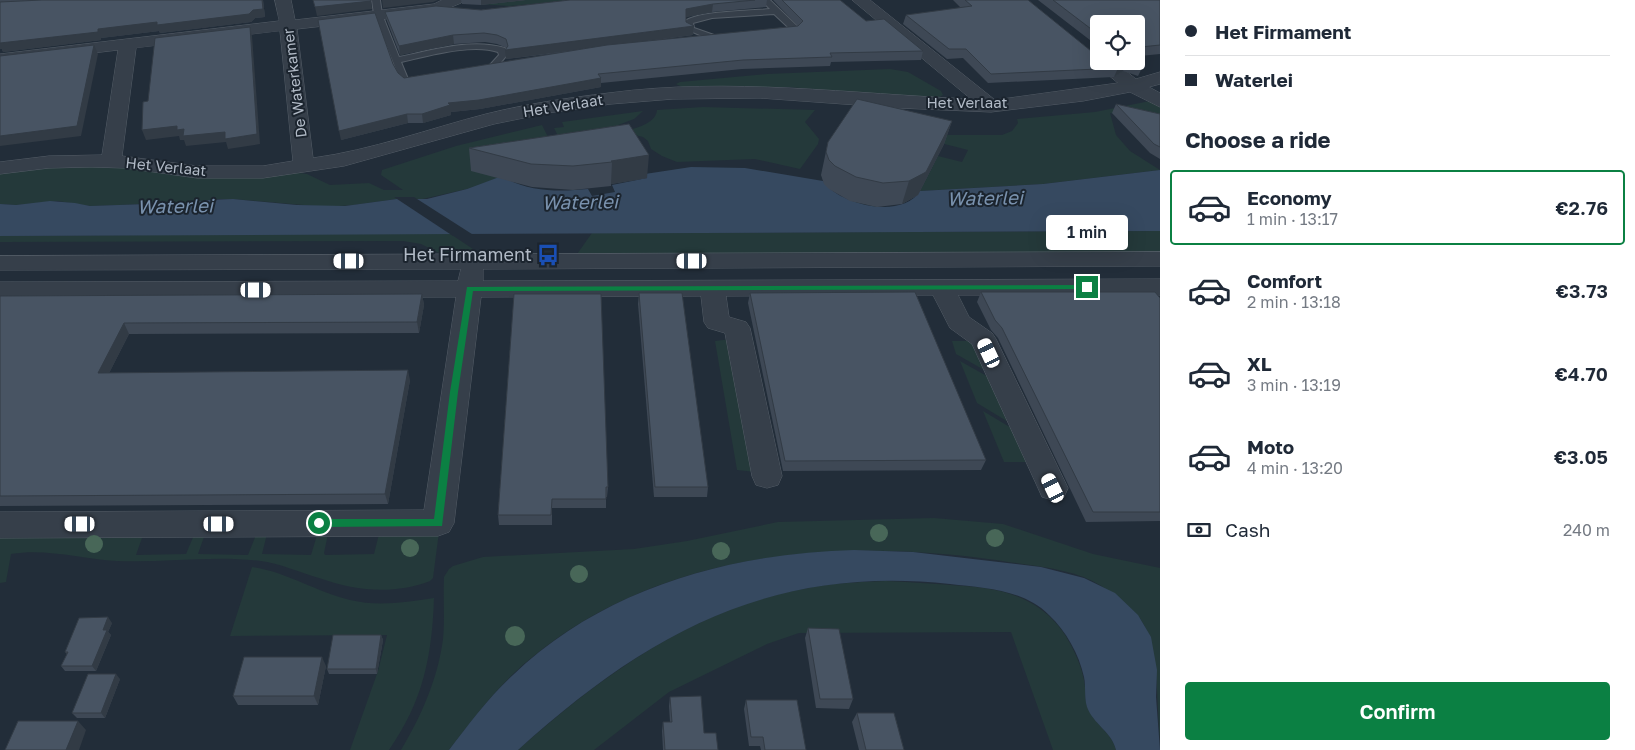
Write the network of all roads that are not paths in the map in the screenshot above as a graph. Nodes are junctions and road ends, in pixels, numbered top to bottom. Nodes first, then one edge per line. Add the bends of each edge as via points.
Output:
1 (283, 0) edge
2 (765, 0) edge
3 (860, 0) edge
4 (459, 5) edge
5 (377, 7) edge
6 (776, 11) junction
7 (288, 25) junction
8 (777, 32) edge
9 (692, 39) edge
10 (128, 45) junction
11 (0, 59) edge
12 (396, 60) junction
13 (512, 63) edge
14 (1112, 70) edge
15 (1160, 78) edge
16 (423, 80) edge
17 (1133, 86) junction
18 (1160, 101) edge
19 (991, 106) junction
20 (112, 162) junction
21 (304, 166) junction
22 (0, 168) edge
23 (1160, 259) edge
24 (0, 263) edge
25 (471, 275) junction
26 (1160, 287) edge
27 (713, 288) junction
28 (942, 288) junction
29 (0, 290) edge
30 (767, 476) dead end
31 (1053, 488) dead end
32 (0, 525) edge

1 - 7 street, De Waterkamer
2 - 6 lane
3 - 19 street
4 - 5 street
5 - 7 street
5 - 12 lane
6 - 8 lane via 796,30
6 - 9 lane via 689,21 690,29 716,36
7 - 10 street
7 - 21 street, De Waterkamer
10 - 11 street
10 - 20 street
12 - 13 lane via 496,46 503,55 489,67
12 - 16 lane via 405,82
14 - 17 street
15 - 17 street, Het Verlaat
17 - 18 street
17 - 19 street, Het Verlaat
19 - 21 street, Het Verlaat via 760,92 638,96 527,111 445,130 344,160
20 - 21 street, Het Verlaat via 214,173 263,172
20 - 22 street, Het Verlaat via 50,162
23 - 25 street
24 - 25 street
25 - 27 street
25 - 29 street
25 - 32 street via 438,523
26 - 28 street
27 - 28 street
27 - 30 street via 717,322 738,328
28 - 31 street via 959,322 983,339

